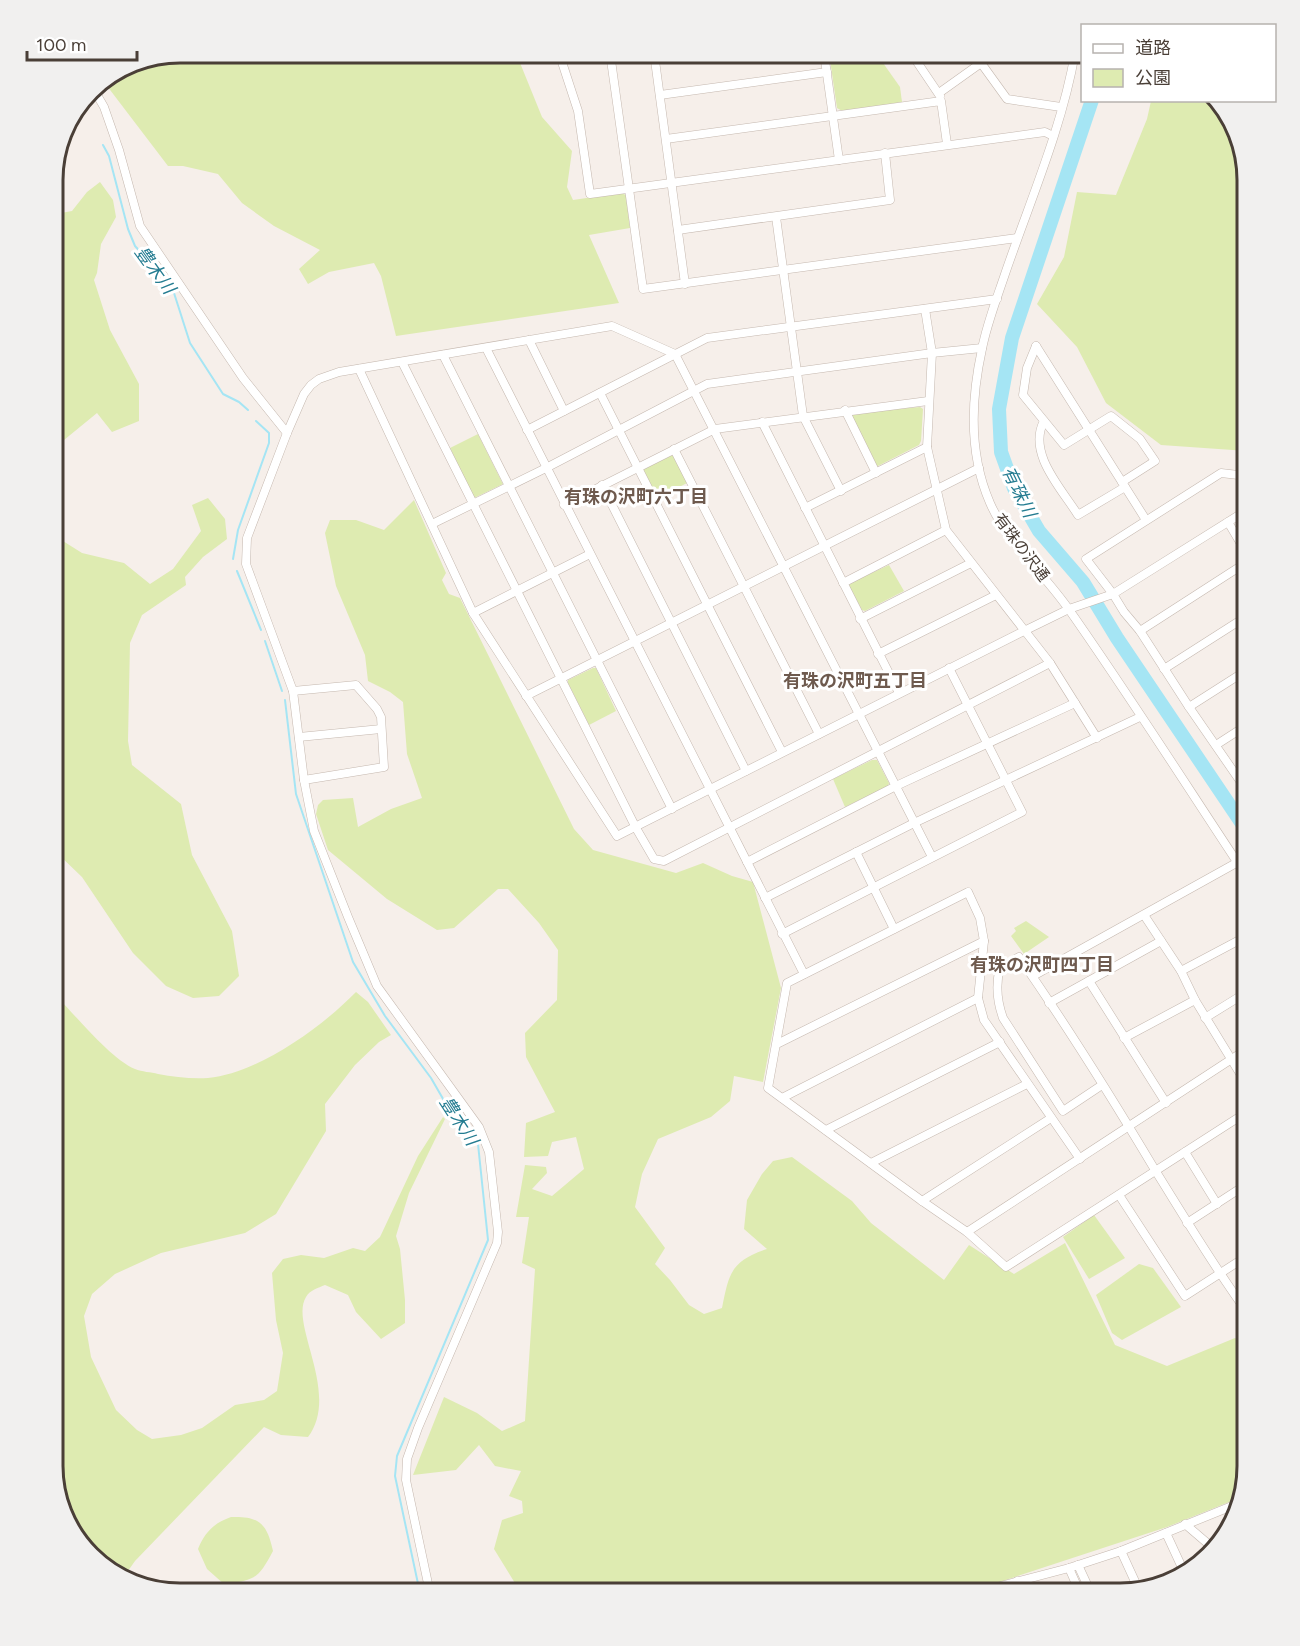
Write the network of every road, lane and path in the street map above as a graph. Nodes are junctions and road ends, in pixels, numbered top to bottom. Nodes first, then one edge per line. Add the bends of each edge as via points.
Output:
1 (562, 63) edge
2 (611, 63) edge
3 (655, 63) edge
4 (826, 63) edge
5 (918, 63) edge
6 (1072, 63) edge
7 (827, 72) junction
8 (660, 95) junction
9 (98, 97) edge
10 (940, 97) junction
11 (1061, 107) junction
12 (833, 115) junction
13 (1053, 136) junction
14 (666, 139) junction
15 (947, 144) junction
16 (885, 153) junction
17 (839, 160) junction
18 (672, 183) junction
19 (629, 188) junction
20 (776, 217) junction
21 (678, 230) junction
22 (1017, 238) junction
23 (783, 270) junction
24 (685, 284) junction
25 (997, 299) junction
26 (925, 309) junction
27 (790, 328) junction
28 (529, 340) junction
29 (486, 348) junction
30 (982, 348) junction
31 (932, 353) junction
32 (675, 354) junction
33 (442, 355) junction
34 (402, 362) junction
35 (359, 369) junction
36 (796, 372) junction
37 (696, 391) junction
38 (600, 393) junction
39 (928, 401) junction
40 (845, 410) junction
41 (564, 411) junction
42 (803, 416) junction
43 (1044, 421) junction
44 (762, 422) junction
45 (619, 429) junction
46 (715, 429) junction
47 (1089, 429) junction
48 (527, 430) junction
49 (287, 433) junction
50 (927, 447) junction
51 (674, 449) junction
52 (638, 466) junction
53 (546, 468) junction
54 (979, 468) junction
55 (876, 473) junction
56 (1237, 475) edge
57 (1123, 484) junction
58 (602, 485) junction
59 (509, 486) junction
60 (937, 488) junction
61 (841, 491) junction
62 (473, 503) junction
63 (564, 505) junction
64 (805, 508) junction
65 (1237, 517) edge
66 (1146, 520) junction
67 (1228, 522) junction
68 (432, 524) junction
69 (946, 530) junction
70 (1237, 536) edge
71 (824, 545) junction
72 (590, 554) junction
73 (971, 563) junction
74 (784, 566) junction
75 (1237, 569) edge
76 (553, 573) junction
77 (843, 583) junction
78 (744, 587) junction
79 (518, 591) junction
80 (996, 595) junction
81 (1110, 595) junction
82 (708, 604) junction
83 (1069, 609) junction
84 (473, 613) junction
85 (860, 619) junction
86 (1237, 623) edge
87 (671, 624) junction
88 (1026, 630) junction
89 (1140, 630) junction
90 (634, 642) junction
91 (878, 654) junction
92 (597, 661) junction
93 (1050, 663) junction
94 (949, 668) junction
95 (1164, 669) junction
96 (1237, 677) edge
97 (562, 679) junction
98 (293, 691) junction
99 (899, 693) junction
100 (526, 696) junction
101 (1075, 703) junction
102 (967, 706) junction
103 (1189, 707) junction
104 (859, 714) junction
105 (1140, 717) junction
106 (381, 729) junction
107 (1237, 732) edge
108 (819, 734) junction
109 (299, 737) junction
110 (1097, 738) junction
111 (987, 743) junction
112 (1216, 745) junction
113 (878, 751) junction
114 (782, 752) junction
115 (746, 771) junction
116 (1237, 774) edge
117 (304, 780) junction
118 (1006, 780) junction
119 (896, 786) junction
120 (710, 790) junction
121 (672, 809) junction
122 (914, 822) junction
123 (728, 827) junction
124 (636, 828) junction
125 (856, 852) junction
126 (932, 857) junction
127 (1237, 861) edge
128 (747, 862) junction
129 (1237, 863) edge
130 (874, 887) junction
131 (765, 898) junction
132 (1144, 915) junction
133 (894, 929) junction
134 (783, 933) junction
135 (984, 941) junction
136 (1161, 942) junction
137 (1237, 942) edge
138 (1181, 972) junction
139 (804, 974) junction
140 (1032, 976) junction
141 (1089, 981) junction
142 (978, 998) junction
143 (1237, 999) edge
144 (1195, 1000) junction
145 (1049, 1003) junction
146 (1205, 1018) junction
147 (1124, 1038) junction
148 (1000, 1042) junction
149 (777, 1044) junction
150 (1237, 1056) edge
151 (1231, 1060) junction
152 (1237, 1069) edge
153 (1027, 1084) junction
154 (1102, 1085) junction
155 (782, 1098) junction
156 (1166, 1103) junction
157 (1052, 1118) junction
158 (1237, 1119) edge
159 (1129, 1127) junction
160 (826, 1131) junction
161 (1185, 1152) junction
162 (1080, 1159) junction
163 (871, 1163) junction
164 (1156, 1171) junction
165 (1237, 1191) edge
166 (1119, 1195) junction
167 (922, 1201) junction
168 (1217, 1204) junction
169 (1187, 1223) junction
170 (967, 1232) junction
171 (1237, 1263) edge
172 (1219, 1274) junction
173 (1237, 1298) edge
174 (1229, 1507) edge
175 (1185, 1524) junction
176 (1166, 1533) junction
177 (1208, 1543) edge
178 (1121, 1551) junction
179 (1078, 1565) junction
180 (1181, 1565) edge
181 (1069, 1568) junction
182 (1017, 1581) joint
183 (1135, 1582) edge
184 (428, 1583) edge
185 (1010, 1583) edge
186 (1076, 1583) edge
187 (1086, 1583) edge

1 - 19 street via 578,111 590,194
2 - 19 street
3 - 8 street
4 - 7 street
5 - 10 street
6 - 11 street, 有珠の沢通
7 - 8 street
7 - 12 street
8 - 14 street
9 - 49 street via 119,150 140,226 243,378
10 - 11 street via 981,63 1007,99
10 - 12 street
10 - 15 street
11 - 13 street, 有珠の沢通
12 - 14 street
12 - 17 street
13 - 15 street via 1045,132
13 - 22 street, 有珠の沢通
14 - 18 street
15 - 16 street
16 - 17 street
16 - 20 street via 890,200
17 - 18 street
18 - 19 street
18 - 21 street
19 - 24 street via 643,289
20 - 21 street
20 - 23 street
21 - 24 street
22 - 23 street
22 - 25 street, 有珠の沢通
23 - 24 street
23 - 27 street
25 - 26 street
25 - 30 street, 有珠の沢通
26 - 27 street
26 - 31 street
27 - 32 street via 708,338
27 - 36 street
28 - 29 street
28 - 32 street via 612,326
28 - 41 street
29 - 33 street
29 - 48 street
30 - 31 street
30 - 54 street, 有珠の沢通 via 974,419
31 - 36 street
31 - 39 street
32 - 37 street
32 - 38 street
33 - 34 street
33 - 59 street
34 - 35 street
34 - 62 street
35 - 49 street via 328,374 311,385
35 - 68 street
36 - 37 street via 707,384
36 - 42 street
37 - 45 street
37 - 46 street
38 - 41 street
38 - 45 street
39 - 40 street
39 - 50 street
40 - 42 street
40 - 55 street
41 - 48 street
42 - 44 street
42 - 61 street
43 - 47 street via 1064,445
43 - 47 street via 1023,395 1027,368 1036,346
43 - 57 street via 1038,432 1042,458 1078,515
44 - 46 street
44 - 64 street
45 - 52 street
45 - 53 street
46 - 51 street
46 - 74 street
47 - 57 street
47 - 57 street via 1111,416 1140,439 1155,461
48 - 53 street
49 - 98 street via 247,538 246,564
50 - 55 street
50 - 60 street
51 - 52 street
51 - 78 street
52 - 58 street
52 - 82 street
53 - 59 street
53 - 63 street
54 - 60 street
54 - 83 street, 有珠の沢通 via 990,503 1006,531
55 - 61 street
56 - 66 street via 1221,473
57 - 66 street
58 - 63 street
58 - 87 street
59 - 62 street
59 - 76 street
60 - 69 street
60 - 71 street
61 - 64 street
62 - 68 street
62 - 79 street
63 - 72 street
64 - 71 street
65 - 67 street
66 - 81 street via 1086,559
67 - 70 street
67 - 81 street
68 - 84 street
69 - 73 street
69 - 77 street
71 - 74 street
71 - 77 street
72 - 76 street
72 - 90 street
73 - 80 street
73 - 85 street
74 - 78 street
74 - 104 street
75 - 89 street
76 - 79 street
76 - 92 street
77 - 85 street
78 - 82 street
78 - 108 street
79 - 84 street
79 - 97 street
80 - 88 street
80 - 91 street
81 - 83 street
81 - 89 street
82 - 87 street
82 - 114 street
83 - 88 street
83 - 105 street, 有珠の沢通
84 - 100 street
85 - 91 street
86 - 95 street
87 - 90 street
87 - 115 street
88 - 93 street
88 - 94 street
89 - 95 street
90 - 92 street
90 - 120 street
91 - 99 street
92 - 97 street
92 - 121 street
93 - 101 street
93 - 102 street
94 - 99 street
94 - 102 street
95 - 103 street
96 - 103 street
97 - 100 street
97 - 124 street
98 - 106 street via 356,685 378,709
98 - 109 street
99 - 104 street
100 - 124 street via 616,836
101 - 110 street
101 - 111 street
102 - 111 street
102 - 113 street
103 - 112 street
104 - 108 street
104 - 113 street
105 - 110 street
105 - 127 street, 有珠の沢通
106 - 109 street
106 - 117 street via 384,768
107 - 112 street
108 - 114 street
109 - 117 street
110 - 118 street
111 - 118 street
111 - 119 street
112 - 116 street
113 - 119 street
113 - 123 street
114 - 115 street
115 - 120 street
117 - 184 street via 314,831 377,986 478,1127 489,1152 497,1243 407,1460 406,1480
118 - 122 street
118 - 126 street via 1022,812
119 - 122 street
119 - 128 street
120 - 121 street
120 - 123 street
121 - 124 street
122 - 125 street
122 - 126 street
123 - 124 street via 664,861 654,859
123 - 128 street
125 - 130 street
125 - 131 street
126 - 130 street
128 - 131 street
129 - 132 street
130 - 133 street
130 - 134 street
131 - 134 street
132 - 136 street
132 - 140 street
133 - 135 street via 968,892 980,918
133 - 139 street
134 - 139 street
135 - 142 street
135 - 149 street
136 - 138 street
136 - 141 street
137 - 138 street
138 - 144 street
139 - 149 street via 788,983
140 - 145 street
140 - 154 street via 1019,957 1000,968 997,992 1003,1018 1063,1111
141 - 145 street
141 - 147 street
142 - 148 street via 984,1020
142 - 155 street
143 - 146 street
144 - 146 street
144 - 147 street
145 - 154 street
146 - 151 street
147 - 156 street
148 - 153 street
148 - 160 street
149 - 155 street via 768,1088
150 - 151 street
151 - 152 street
151 - 156 street
153 - 157 street
153 - 163 street
154 - 159 street
155 - 160 street
156 - 159 street
157 - 162 street
157 - 167 street
158 - 161 street
159 - 162 street
159 - 164 street
160 - 163 street
161 - 164 street
161 - 168 street
162 - 170 street
163 - 167 street
164 - 166 street
164 - 169 street
165 - 168 street
166 - 170 street via 1006,1267
166 - 172 street via 1185,1296
167 - 170 street
168 - 169 street
169 - 172 street
171 - 172 street
172 - 173 street
174 - 175 street
175 - 176 street
175 - 177 street
176 - 178 street
176 - 180 street
178 - 179 street
178 - 183 street
179 - 181 street
179 - 187 street
181 - 182 street
181 - 186 street
182 - 185 street

